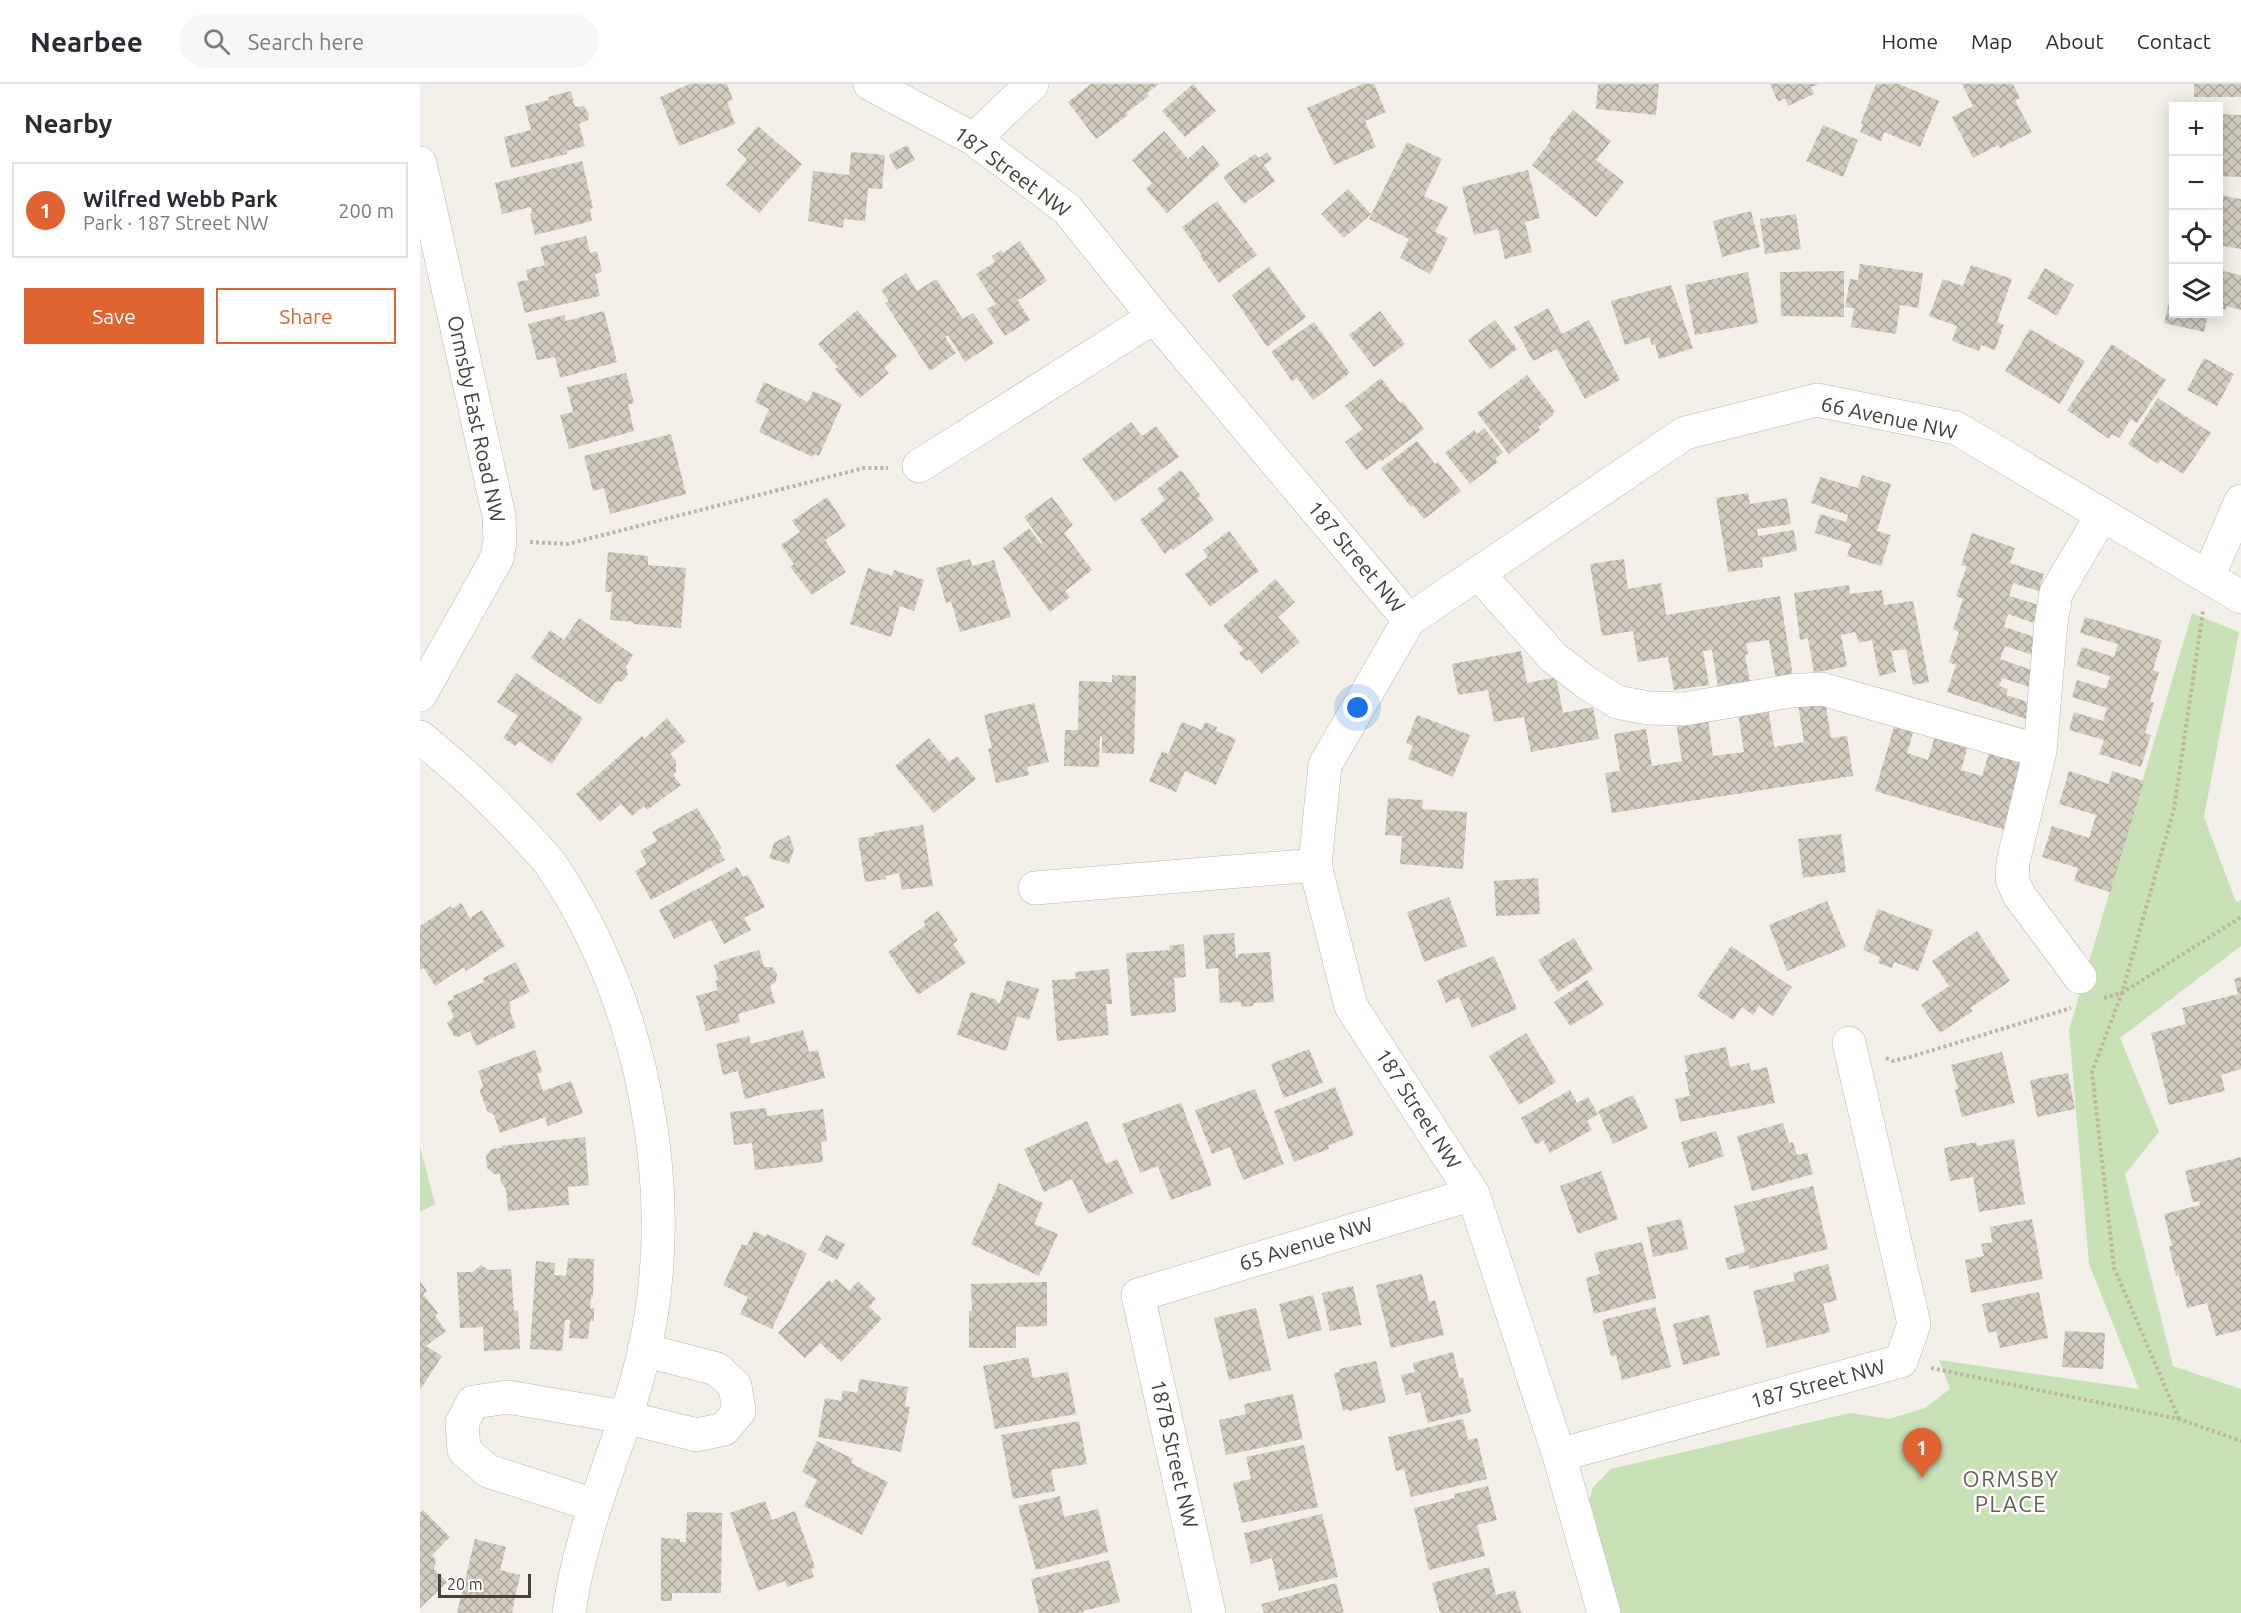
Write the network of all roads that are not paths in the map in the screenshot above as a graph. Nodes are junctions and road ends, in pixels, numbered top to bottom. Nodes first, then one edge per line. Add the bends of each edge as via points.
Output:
1 (870, 84) edge
2 (1032, 84) edge
3 (974, 139) junction
4 (420, 163) edge
5 (1154, 317) junction
6 (919, 466) road end
7 (2241, 501) edge
8 (2102, 514) junction
9 (1478, 573) junction
10 (2208, 578) junction
11 (2241, 597) edge
12 (1409, 620) junction
13 (420, 696) edge
14 (420, 737) edge
15 (2040, 751) junction
16 (1315, 865) junction
17 (1035, 888) dead end
18 (2086, 994) road end
19 (1849, 1043) road end
20 (1473, 1194) junction
21 (1138, 1295) joint
22 (644, 1350) junction
23 (624, 1417) junction
24 (1559, 1455) junction
25 (594, 1505) junction
26 (569, 1613) edge
27 (1209, 1613) edge
28 (1604, 1613) edge

1 - 3 street, 187 Street NW
2 - 3 street
3 - 5 street, 187 Street NW via 1067,209
4 - 13 street, Ormsby East Road NW via 499,516 500,541 497,558
5 - 6 street
5 - 12 street, 187 Street NW
7 - 10 street
8 - 9 street, 66 Avenue NW via 1956,428 1817,400 1685,433
8 - 10 street, 66 Avenue NW
8 - 15 street via 2056,593
9 - 12 street, 66 Avenue NW
9 - 15 street via 1553,657 1617,702 1684,709 1822,689
10 - 11 street, 66 Avenue NW
12 - 16 street, 187 Street NW via 1325,765
14 - 22 street via 485,792 551,864 595,940 627,1021 651,1124 658,1205 655,1293
15 - 18 street via 2012,879
16 - 17 street
16 - 20 street, 187 Street NW via 1351,1006
19 - 24 street, 187 Street NW via 1914,1324 1900,1362
20 - 21 street, 65 Avenue NW
20 - 24 street, 187 Street NW
21 - 27 street, 187B Street NW
22 - 23 street
22 - 23 street via 717,1369 735,1386 740,1411 724,1430 697,1435
23 - 25 street
23 - 25 street via 508,1397 473,1402 462,1423 464,1450 488,1471
24 - 28 street, 187 Street NW
25 - 26 street

